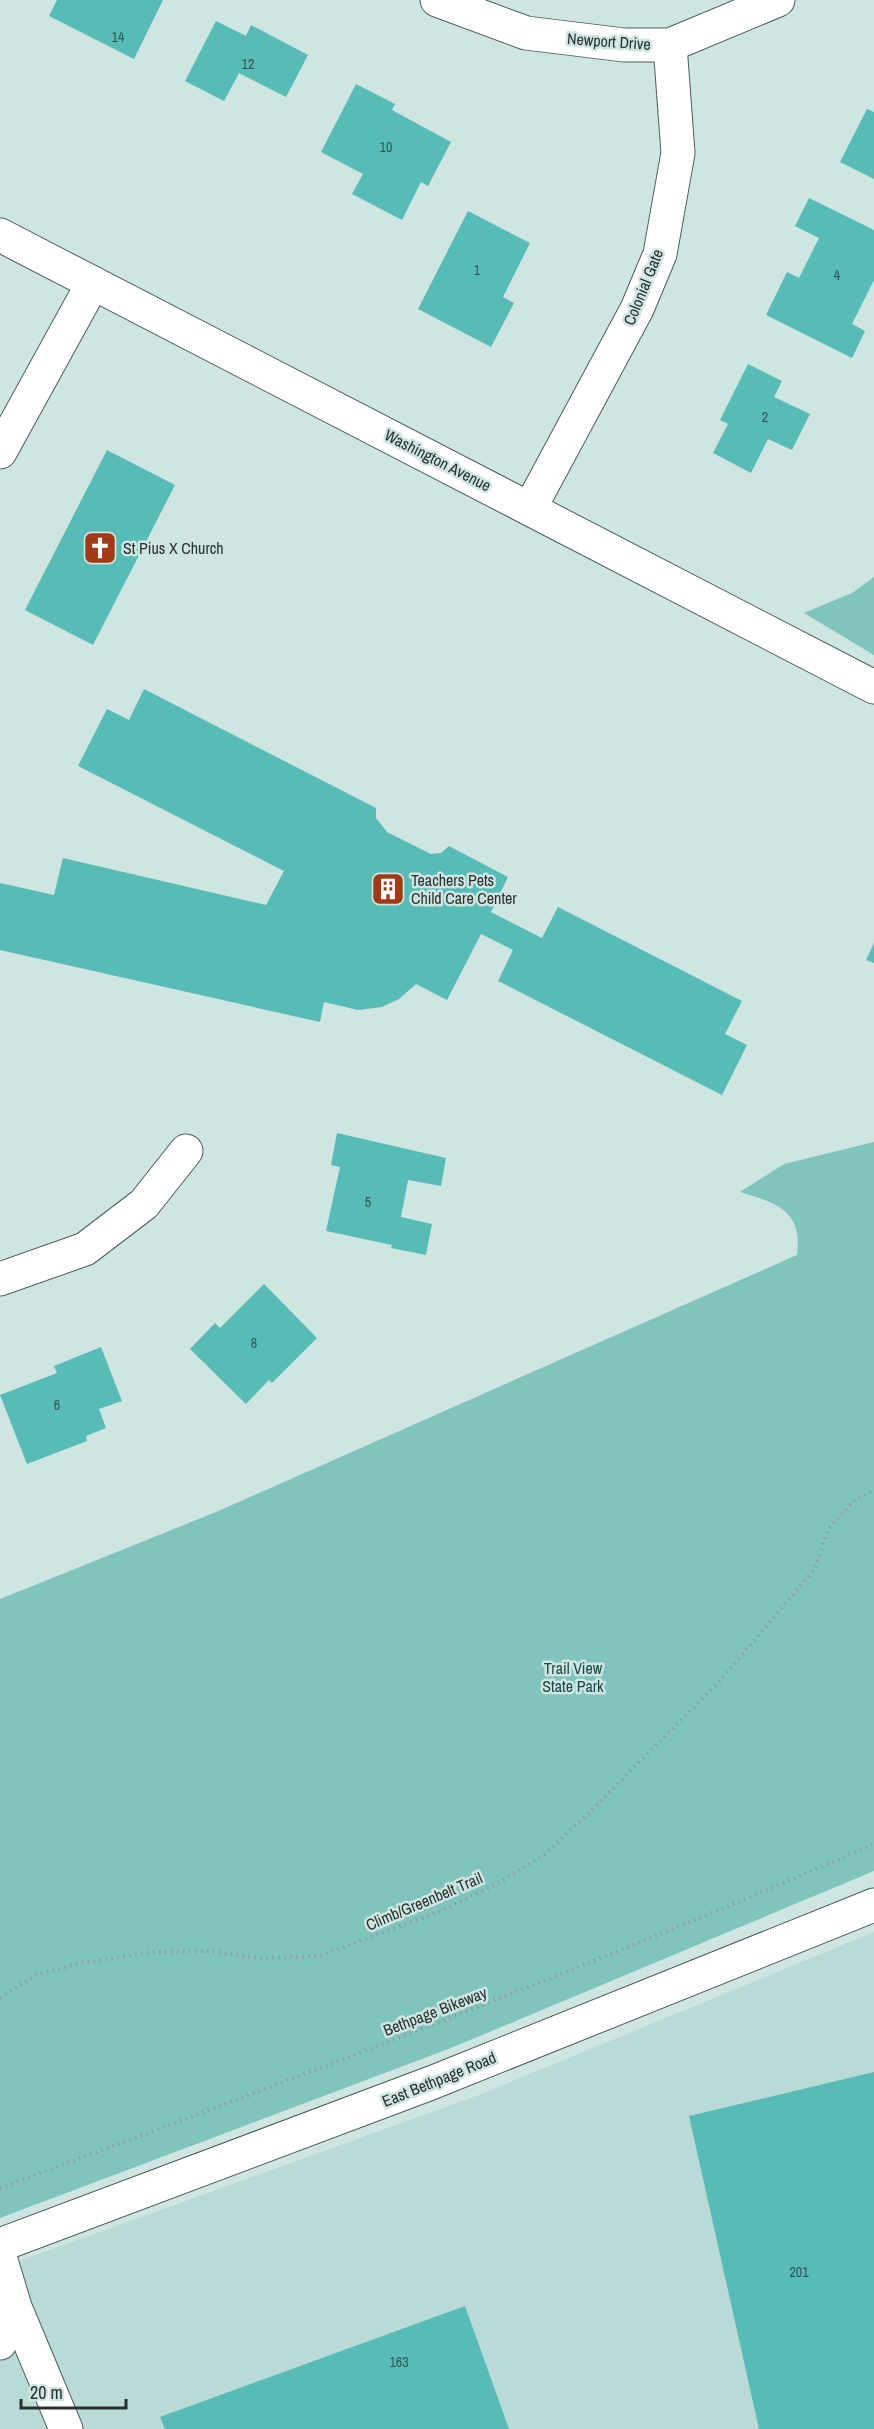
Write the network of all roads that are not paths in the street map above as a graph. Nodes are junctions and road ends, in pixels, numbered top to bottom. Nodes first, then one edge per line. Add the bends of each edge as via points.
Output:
1 (437, 0) edge
2 (778, 0) edge
3 (670, 45) junction
4 (0, 235) edge
5 (93, 283) junction
6 (0, 452) edge
7 (530, 508) junction
8 (874, 687) edge
9 (186, 1151) dead end
10 (0, 1279) edge
11 (874, 1905) edge
12 (0, 2245) edge
13 (0, 2257) edge
14 (15, 2307) junction
15 (0, 2343) edge
16 (66, 2429) edge

1 - 3 street, Newport Drive via 526,33 624,45
2 - 3 street, Newport Drive
3 - 7 street, Colonial Gate via 678,153 660,254 637,309
4 - 5 street, Washington Avenue
5 - 6 street
5 - 7 street, Washington Avenue
7 - 8 street, Washington Avenue
9 - 10 street via 144,1204 85,1249
11 - 12 street, East Bethpage Road via 431,2083
13 - 14 street
14 - 15 street
14 - 16 street

